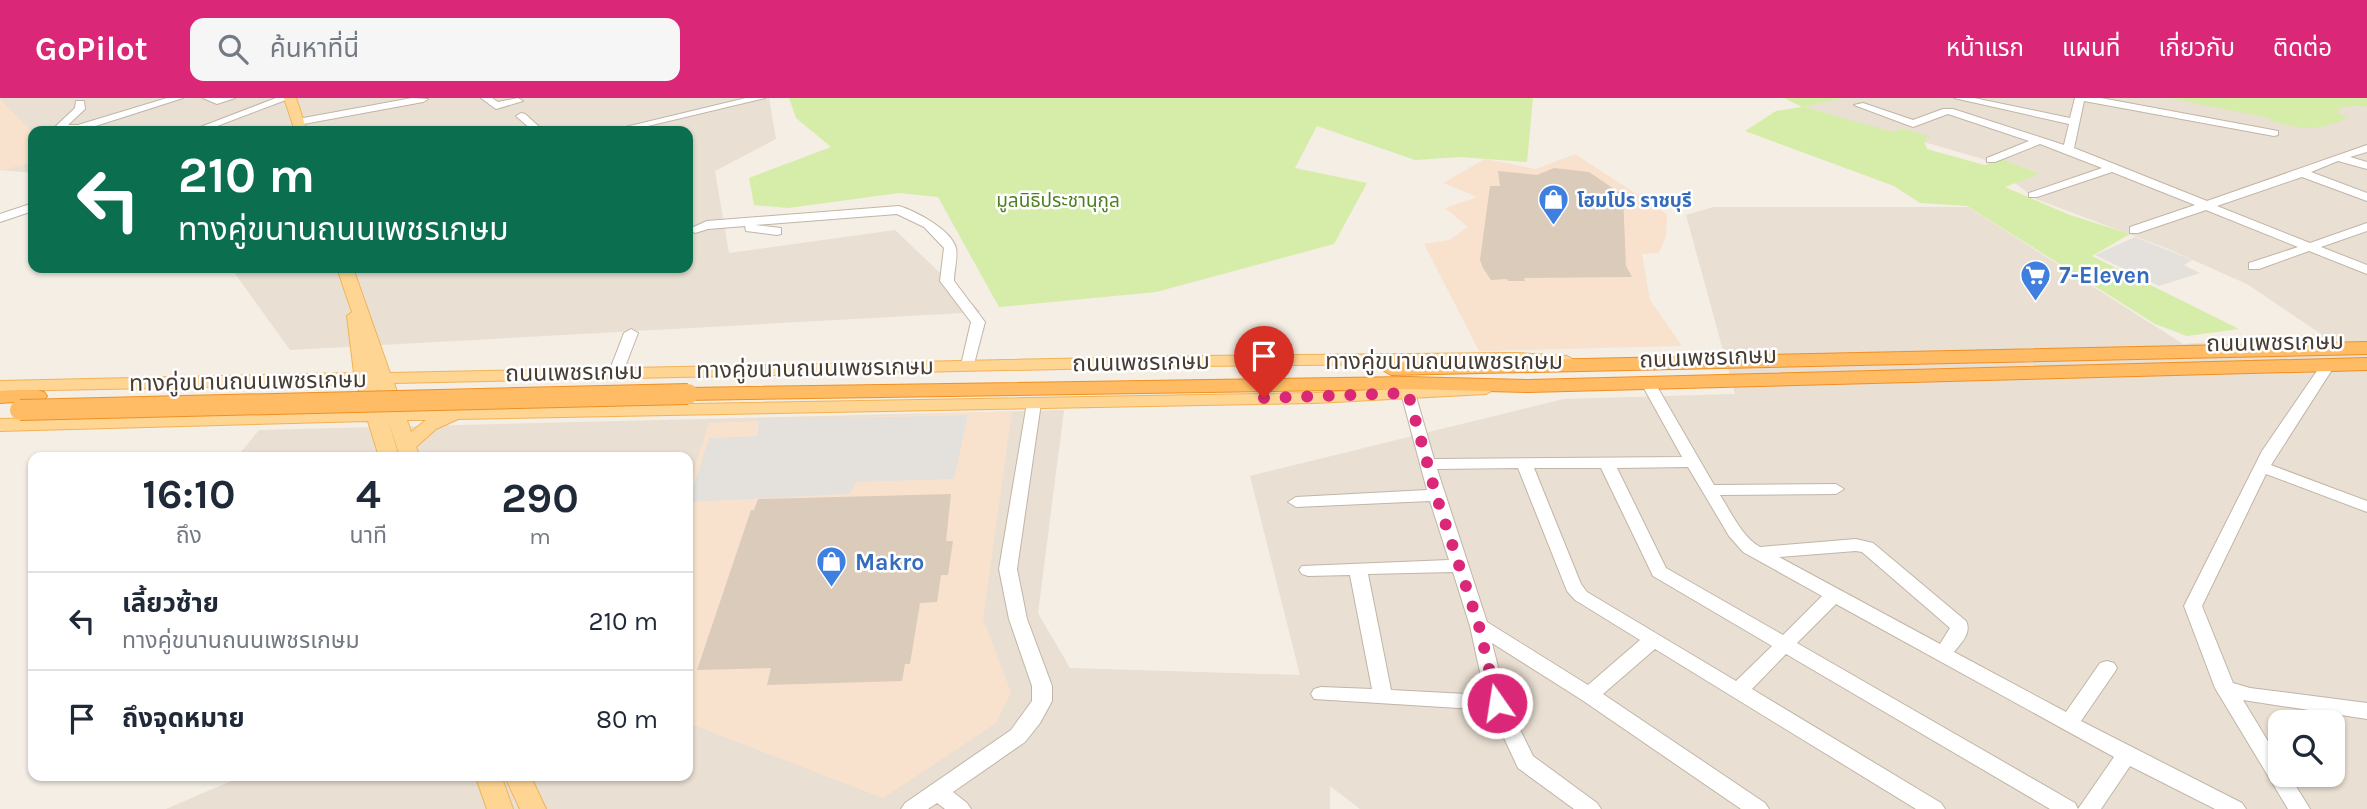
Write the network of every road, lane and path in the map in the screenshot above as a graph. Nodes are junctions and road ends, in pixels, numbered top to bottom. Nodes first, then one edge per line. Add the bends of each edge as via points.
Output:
1 (178, 98) edge
2 (208, 98) edge
3 (230, 98) edge
4 (288, 98) edge
5 (486, 98) edge
6 (760, 98) edge
7 (1959, 98) edge
8 (2082, 98) edge
9 (423, 99) edge
10 (519, 101) dead end
11 (80, 103) dead end
12 (1859, 105) dead end
13 (521, 116) dead end
14 (2074, 122) junction
15 (61, 126) edge
16 (86, 126) edge
17 (209, 126) edge
18 (300, 126) edge
19 (533, 126) edge
20 (636, 126) edge
21 (2274, 133) dead end
22 (2041, 140) junction
23 (2367, 148) edge
24 (2068, 150) junction
25 (2340, 158) junction
26 (1991, 160) dead end
27 (2367, 166) edge
28 (2112, 168) junction
29 (2302, 173) junction
30 (2033, 195) dead end
31 (2367, 197) edge
32 (2205, 205) junction
33 (28, 209) edge
34 (0, 218) edge
35 (2367, 226) edge
36 (693, 228) edge
37 (693, 228) edge
38 (2134, 230) dead end
39 (777, 231) dead end
40 (2310, 247) junction
41 (2254, 266) dead end
42 (2367, 270) edge
43 (347, 273) edge
44 (631, 333) dead end
45 (2367, 348) edge
46 (2367, 364) edge
47 (968, 365) junction
48 (1629, 365) junction
49 (2328, 365) junction
50 (371, 369) junction
51 (616, 372) junction
52 (1648, 383) junction
53 (0, 386) edge
54 (1529, 386) junction
55 (692, 387) junction
56 (1408, 393) junction
57 (0, 397) edge
58 (1034, 403) junction
59 (10, 410) edge
60 (461, 413) junction
61 (395, 414) junction
62 (376, 415) junction
63 (307, 416) junction
64 (0, 425) edge
65 (382, 435) junction
66 (408, 451) edge
67 (387, 452) edge
68 (1694, 461) junction
69 (1607, 463) junction
70 (1428, 464) junction
71 (1524, 464) junction
72 (2262, 467) junction
73 (1836, 489) dead end
74 (1709, 490) junction
75 (1436, 495) junction
76 (1296, 502) dead end
77 (2367, 507) edge
78 (1756, 552) junction
79 (1458, 566) junction
80 (1358, 569) junction
81 (1308, 570) dead end
82 (1834, 595) junction
83 (1479, 626) junction
84 (1653, 640) junction
85 (1785, 645) junction
86 (1942, 654) junction
87 (2108, 668) dead end
88 (2225, 688) junction
89 (1738, 691) junction
90 (1321, 694) dead end
91 (1589, 695) junction
92 (1383, 698) junction
93 (1497, 703) junction
94 (2367, 711) edge
95 (2069, 723) junction
96 (2127, 755) junction
97 (490, 781) edge
98 (520, 781) edge
99 (938, 792) junction
100 (499, 809) edge
101 (533, 809) edge
102 (912, 809) edge
103 (960, 809) edge
104 (1590, 809) edge
105 (1758, 809) edge
106 (1934, 809) edge
107 (2068, 809) edge
108 (2089, 809) edge
109 (2235, 809) edge
110 (2299, 809) edge

1 - 16 street
2 - 3 street
4 - 17 street
4 - 18 main road
5 - 10 street via 496,106
6 - 20 street
7 - 14 street
8 - 14 street
8 - 21 street
9 - 18 street
11 - 15 street via 80,109
12 - 22 street via 1913,124 1953,112
13 - 19 street
14 - 24 street
22 - 24 street
22 - 26 street
23 - 25 street
24 - 28 street
25 - 27 street
25 - 29 street
28 - 30 street
28 - 32 street
29 - 31 street
29 - 32 street
32 - 38 street
32 - 40 street
33 - 34 street
35 - 40 street
36 - 39 street
37 - 47 street via 891,210 910,214 928,224 950,248 947,281 978,323
40 - 41 street
40 - 42 street
43 - 50 main road
44 - 51 street
45 - 48 highway, ถนนเพชรเกษม
46 - 49 highway, ถนนเพชรเกษม
47 - 48 main road, ทางคู่ขนานถนนเพชรเกษม via 1517,358
47 - 51 main road, ทางคู่ขนานถนนเพชรเกษม
48 - 55 highway, ถนนเพชรเกษม
49 - 52 highway, ถนนเพชรเกษม
49 - 72 street
50 - 51 main road, ทางคู่ขนานถนนเพชรเกษม via 450,376
50 - 53 main road, ทางคู่ขนานถนนเพชรเกษม via 313,379
50 - 61 main road
50 - 62 main road
52 - 54 highway, ถนนเพชรเกษม
52 - 68 street
54 - 55 highway, ถนนเพชรเกษม
54 - 56 main road, ทางคู่ขนานถนนเพชรเกษม
55 - 57 highway, ถนนเพชรเกษม
55 - 59 highway, ถนนเพชรเกษม, bridge
56 - 58 main road, ทางคู่ขนานถนนเพชรเกษม
56 - 70 street
58 - 60 main road, ทางคู่ขนานถนนเพชรเกษม
58 - 99 street via 1008,569 1018,619 1042,686 1042,701 1018,736
60 - 61 main road, ทางคู่ขนานถนนเพชรเกษม
60 - 66 main road via 429,425
61 - 62 main road, ทางคู่ขนานถนนเพชรเกษม
61 - 66 main road
62 - 63 main road, ทางคู่ขนานถนนเพชรเกษม
62 - 65 main road
63 - 64 main road, ทางคู่ขนานถนนเพชรเกษม
63 - 65 main road via 354,424
65 - 67 main road
68 - 69 street
68 - 74 street
69 - 71 street
69 - 85 street via 1659,572
70 - 71 street
70 - 75 street
71 - 84 street via 1573,587
72 - 77 street
72 - 88 street via 2193,606
73 - 74 street
74 - 78 street via 1735,532
75 - 76 street
75 - 79 street
78 - 82 street
78 - 86 street via 1867,547 1959,626
79 - 80 street
79 - 83 street
80 - 81 street
80 - 92 street
82 - 85 street
82 - 86 street
83 - 91 street
83 - 93 street
84 - 89 street
84 - 91 street
85 - 89 street
85 - 107 street
86 - 95 street
87 - 95 street
88 - 94 street
88 - 110 street
89 - 106 street
90 - 92 street
91 - 105 street
92 - 93 street
93 - 104 street via 1525,762
95 - 96 street
96 - 108 street
96 - 109 street
97 - 100 main road
98 - 101 main road
99 - 102 street
99 - 103 street

